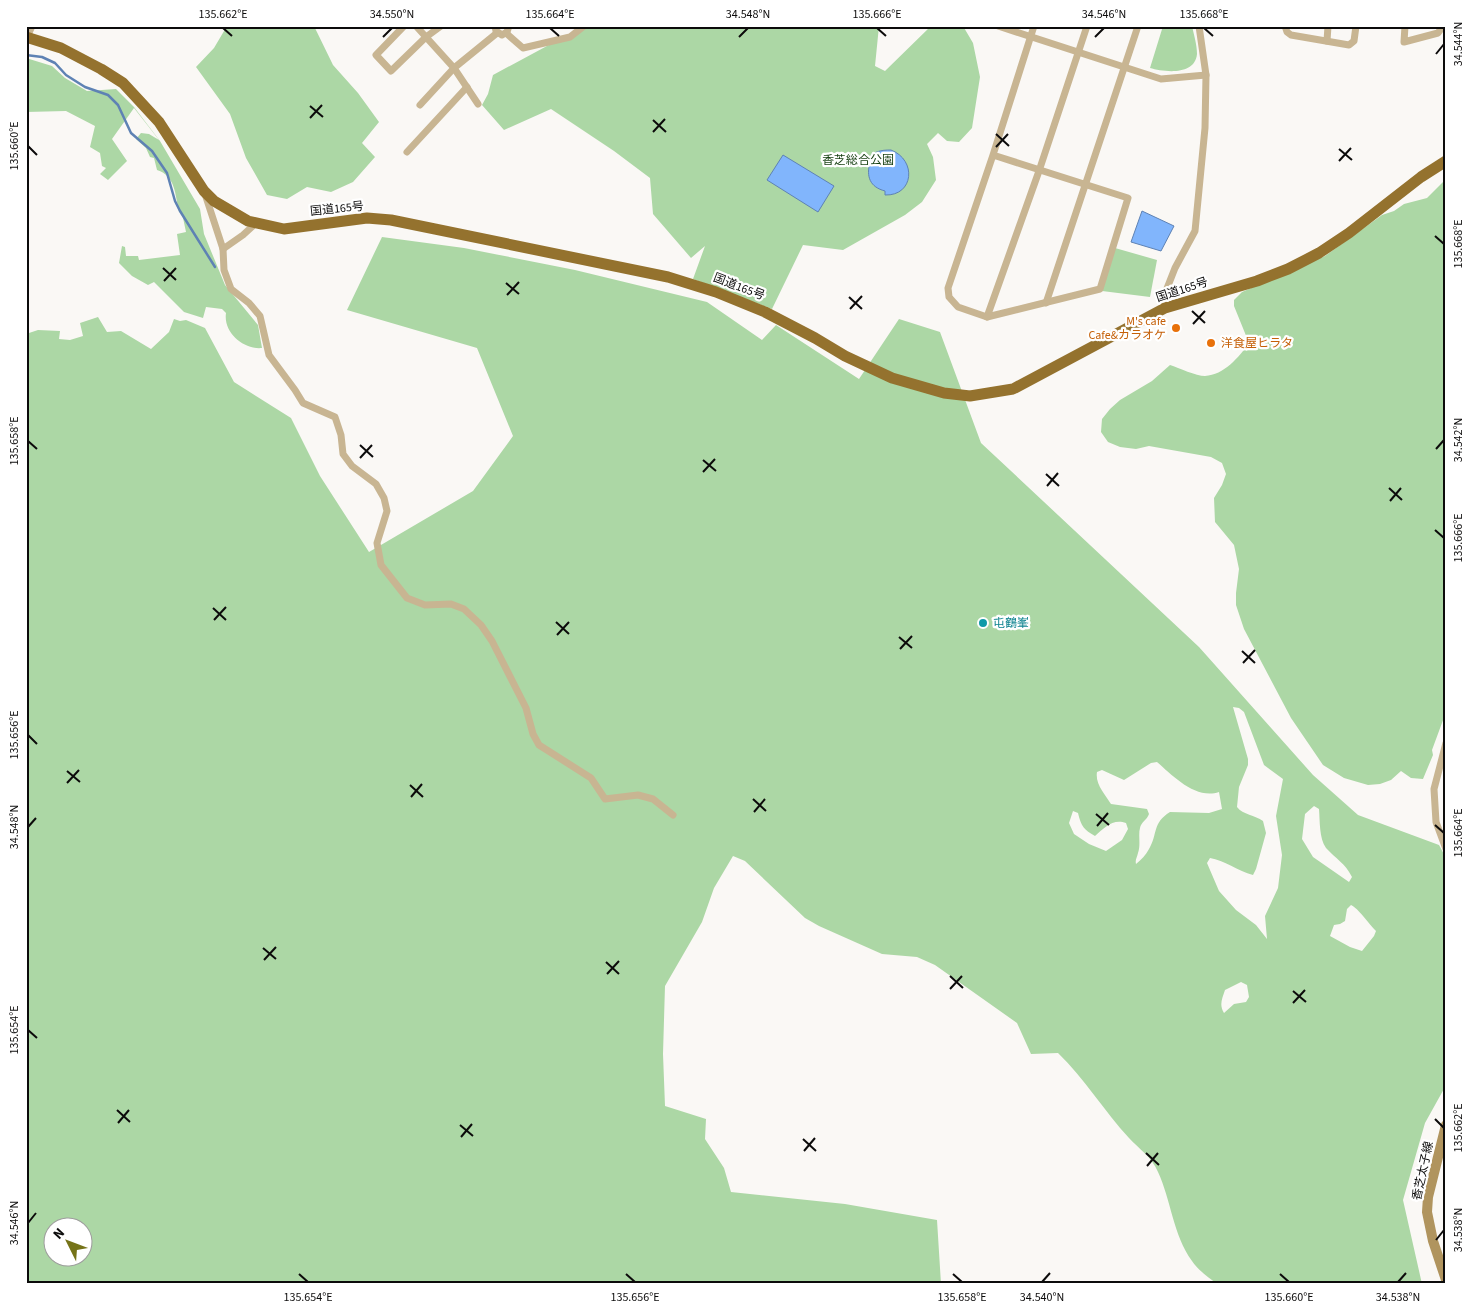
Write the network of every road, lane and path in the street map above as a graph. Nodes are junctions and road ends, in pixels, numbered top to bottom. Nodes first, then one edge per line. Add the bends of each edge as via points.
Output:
1 (32, 26) edge
2 (404, 26) edge
3 (416, 26) edge
4 (440, 26) edge
5 (584, 26) edge
6 (998, 26) edge
7 (1034, 26) edge
8 (1086, 26) edge
9 (1138, 26) edge
10 (1199, 26) edge
11 (1285, 26) edge
12 (1328, 26) edge
13 (1356, 26) edge
14 (1405, 26) edge
15 (1443, 26) edge
16 (496, 30) edge
17 (507, 30) edge
18 (27, 37) edge
19 (426, 37) junction
20 (1030, 37) junction
21 (1328, 41) junction
22 (1078, 52) junction
23 (1124, 67) junction
24 (454, 68) junction
25 (1206, 75) junction
26 (467, 87) junction
27 (478, 104) dead end
28 (420, 106) dead end
29 (407, 152) dead end
30 (993, 155) junction
31 (1446, 161) edge
32 (1039, 171) junction
33 (1085, 185) junction
34 (204, 191) junction
35 (256, 223) junction
36 (223, 249) junction
37 (1046, 303) junction
38 (1166, 308) junction
39 (987, 317) junction
40 (1446, 743) edge
41 (673, 815) dead end
42 (1446, 849) edge
43 (1446, 1124) edge
44 (1446, 1280) edge

1 - 18 street
2 - 19 street via 376,55 390,72
3 - 19 street
4 - 19 street
5 - 17 street via 570,36 523,48
6 - 20 street
7 - 20 street
8 - 22 street
9 - 23 street
10 - 25 street
11 - 21 street via 1291,35
12 - 21 street
13 - 21 street via 1354,41 1349,45
14 - 15 street via 1404,42 1438,33
16 - 17 street via 502,35
16 - 24 street
18 - 34 highway, 国道165号 via 61,48 123,83 159,122
19 - 24 street
20 - 22 street
20 - 30 street
22 - 23 street
22 - 32 street
23 - 25 street via 1161,79
23 - 33 street
24 - 26 street
24 - 28 street
25 - 38 street via 1205,128 1194,231 1164,296
26 - 27 street
26 - 29 street
30 - 32 street
30 - 39 street via 948,288 949,297 958,307
31 - 38 highway, 国道165号 via 1318,254 1258,281
32 - 33 street
32 - 39 street
33 - 37 street
33 - 37 street via 1128,198 1100,289
34 - 35 highway, 国道165号 via 214,201
34 - 36 street
35 - 36 street
35 - 38 highway, 国道165号 via 284,229 367,218 391,220 668,277 766,312 892,378 944,393 970,396 1013,389
36 - 41 street via 224,270 231,289 260,316 269,355 303,403 335,417 343,454 352,466 376,484 384,498 387,511 377,543 381,565 394,582 407,598 425,605 451,604 464,610 481,625 526,708 539,745 591,778 605,799 638,795 653,799
37 - 39 street
40 - 42 street via 1434,789 1436,822
43 - 44 main road, 香芝太子線 via 1427,1212

